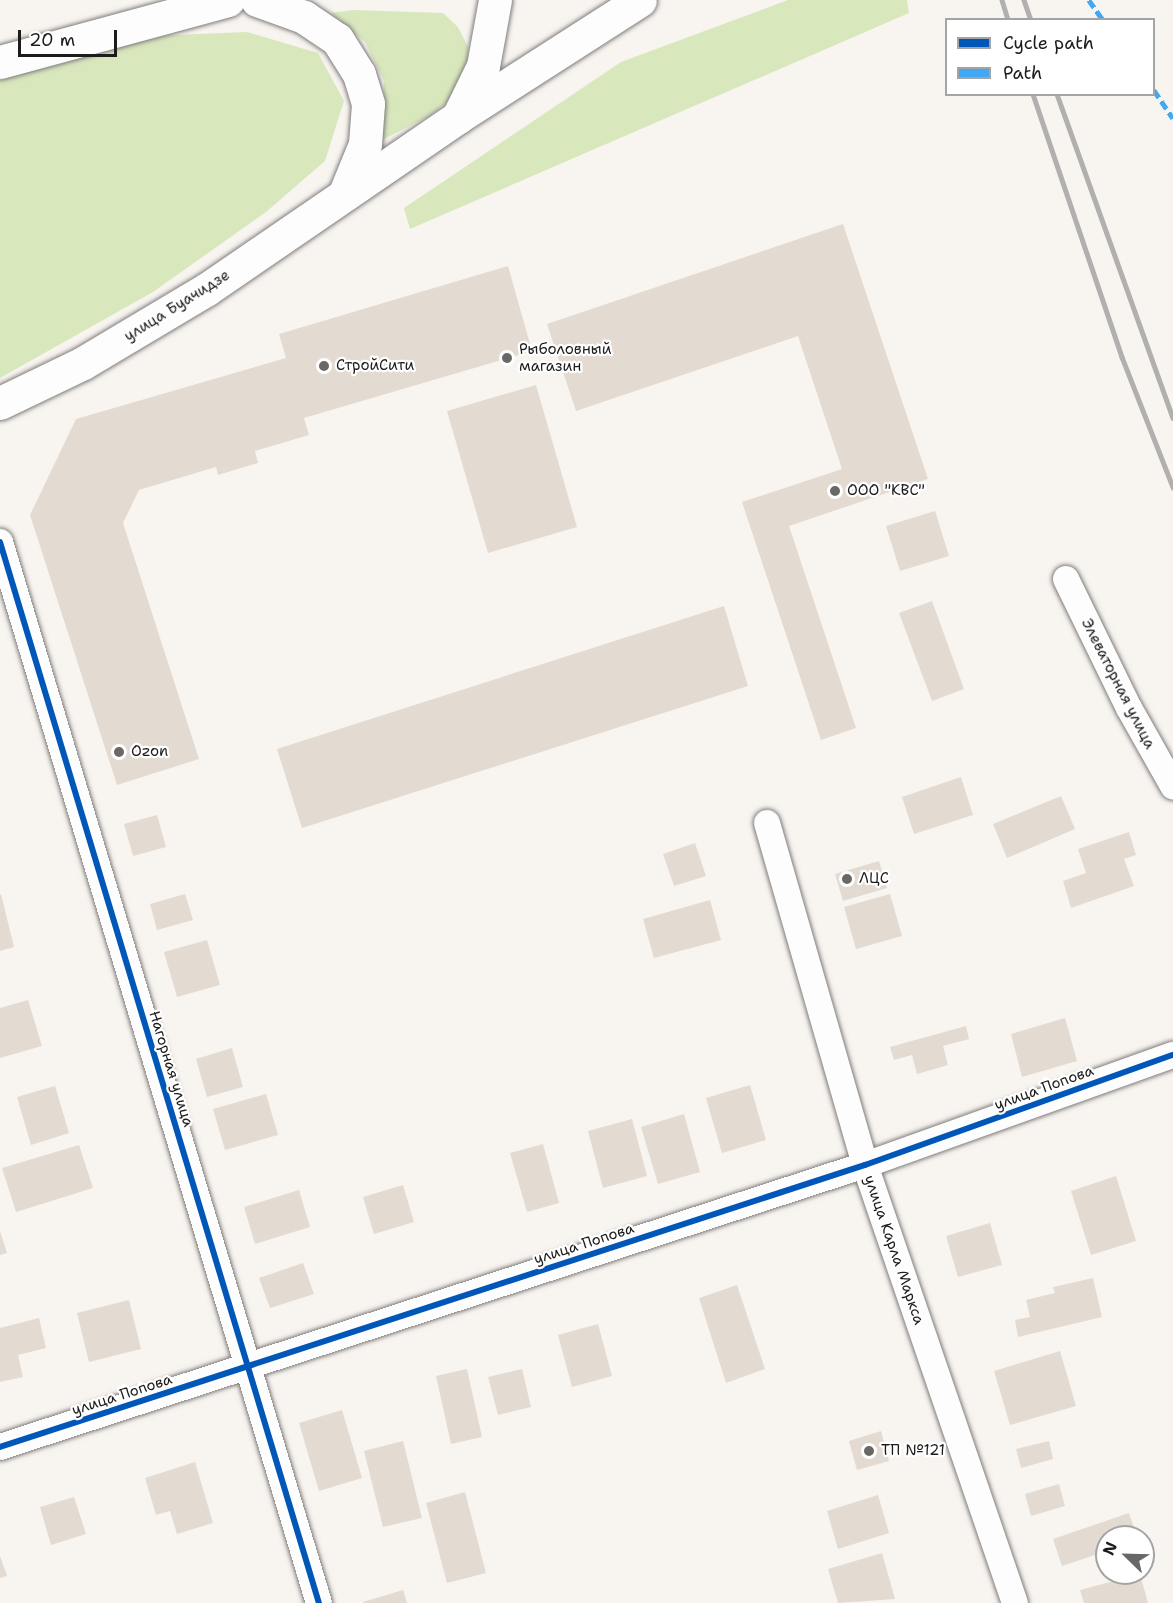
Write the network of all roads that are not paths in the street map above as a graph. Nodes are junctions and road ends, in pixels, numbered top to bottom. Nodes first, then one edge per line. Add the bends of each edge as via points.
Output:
1 (228, 0) edge
2 (257, 0) edge
3 (495, 0) edge
4 (640, 0) edge
5 (0, 62) edge
6 (458, 117) junction
7 (345, 193) junction
8 (0, 403) edge
9 (0, 542) edge
10 (1066, 579) dead end
11 (1173, 786) edge
12 (767, 823) dead end
13 (1173, 1055) edge
14 (864, 1165) junction
15 (248, 1368) junction
16 (0, 1447) edge
17 (319, 1603) edge
18 (1015, 1603) edge

1 - 5 main road
2 - 7 main road via 304,16 337,39 359,74 368,104 365,144
3 - 6 main road via 483,66
4 - 6 main road, улица Буачидзе
6 - 7 main road, улица Буачидзе
7 - 8 main road, улица Буачидзе via 207,289 83,363
9 - 15 street, Нагорная улица
10 - 11 street, Элеваторная улица via 1129,708
12 - 14 street, улица Карла Маркса
13 - 14 street, улица Попова
14 - 15 street, улица Попова
14 - 18 street, улица Карла Маркса
15 - 16 street, улица Попова
15 - 17 street, Нагорная улица

